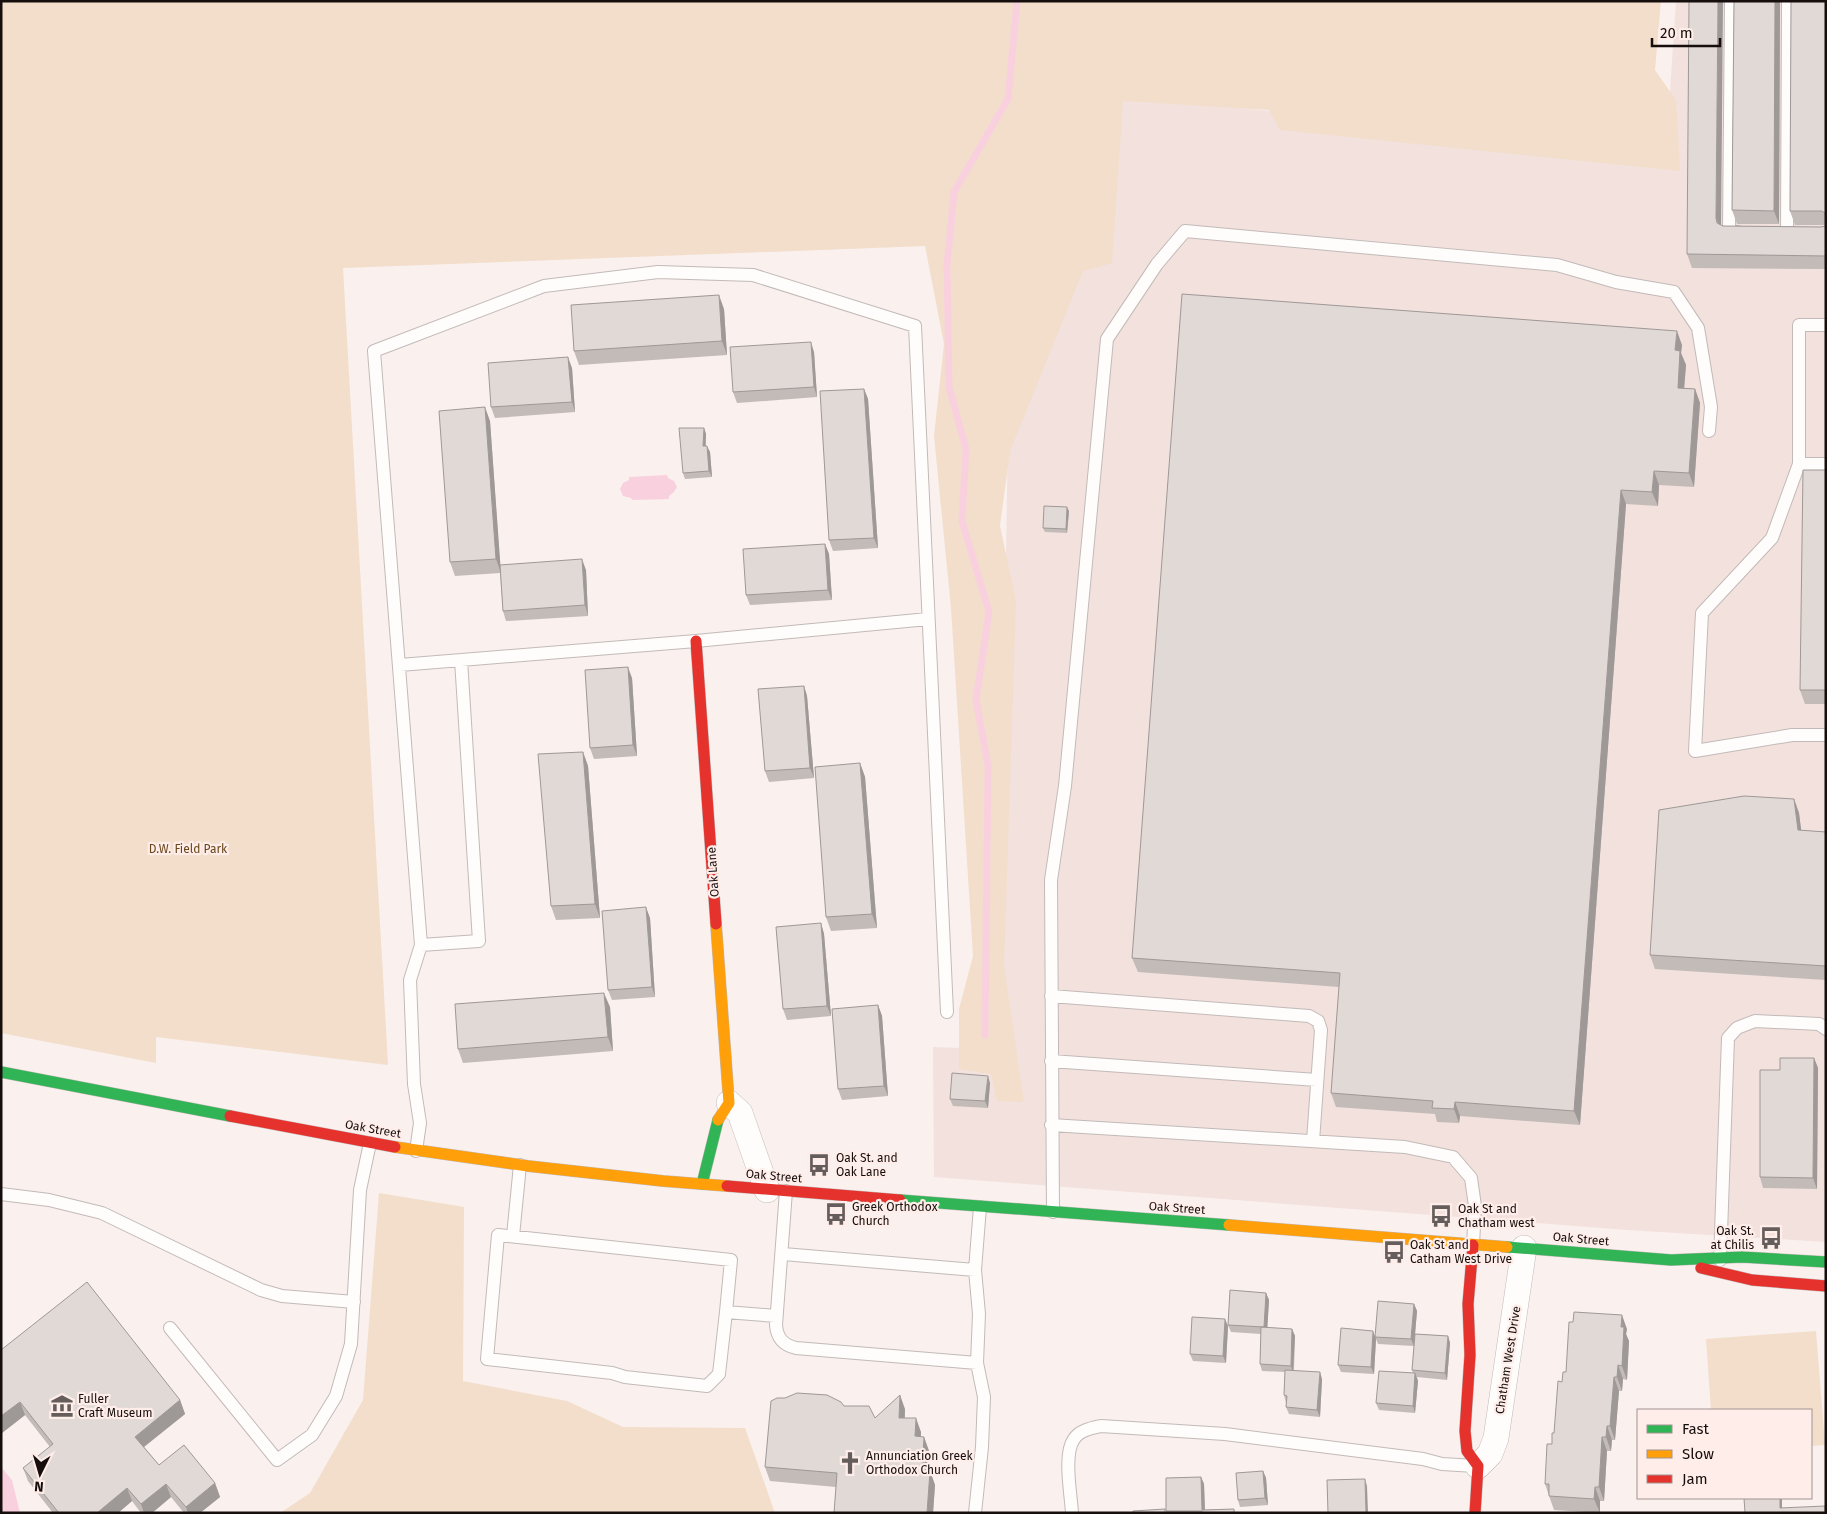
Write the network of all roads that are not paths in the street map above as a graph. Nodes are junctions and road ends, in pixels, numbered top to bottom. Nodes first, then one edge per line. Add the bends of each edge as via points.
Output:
1 (1731, 1) edge
2 (1788, 1) edge
3 (1748, 232) edge
4 (1787, 232) edge
5 (1826, 325) edge
6 (1709, 431) dead end
7 (1799, 464) junction
8 (1826, 464) edge
9 (928, 619) junction
10 (696, 641) junction
11 (461, 660) junction
12 (400, 665) junction
13 (1826, 735) edge
14 (421, 945) junction
15 (1051, 996) junction
16 (947, 1012) dead end
17 (1826, 1029) edge
18 (1051, 1061) junction
19 (1, 1072) edge
20 (1317, 1080) junction
21 (729, 1103) junction
22 (1051, 1124) junction
23 (1313, 1141) junction
24 (370, 1142) junction
25 (416, 1151) junction
26 (520, 1165) junction
27 (702, 1184) junction
28 (777, 1191) junction
29 (1, 1194) edge
30 (980, 1207) junction
31 (1053, 1212) junction
32 (513, 1236) junction
33 (1473, 1245) junction
34 (1524, 1248) junction
35 (782, 1254) junction
36 (1720, 1258) junction
37 (1671, 1260) junction
38 (1826, 1262) edge
39 (975, 1270) junction
40 (1719, 1272) junction
41 (1826, 1286) edge
42 (354, 1302) junction
43 (726, 1312) junction
44 (776, 1316) junction
45 (170, 1328) dead end
46 (977, 1362) junction
47 (1478, 1466) junction
48 (975, 1513) edge
49 (1072, 1513) edge
50 (1475, 1513) edge

1 - 3 lane via 1729,232
2 - 4 lane
5 - 7 lane via 1799,325
6 - 15 lane via 1711,407 1698,328 1674,292 1616,282 1558,265 1185,230 1157,264 1107,339 1064,786 1051,880
7 - 8 lane
7 - 13 lane via 1772,538 1702,613 1694,752 1792,735
9 - 10 lane
9 - 12 lane via 915,326 753,274 658,272 544,286 374,352
9 - 16 lane
10 - 11 lane
10 - 21 main road, Oak Lane
11 - 12 lane
11 - 14 lane via 479,941
12 - 14 lane
14 - 25 lane via 410,980 414,1084 420,1123
15 - 18 lane
15 - 20 lane via 1309,1016 1318,1021 1321,1030
17 - 36 lane via 1819,1024 1755,1021 1737,1028 1728,1038
18 - 20 lane
18 - 22 lane
19 - 24 main road, Oak Street
20 - 23 lane
21 - 27 main road via 719,1116
21 - 28 street via 740,1112
22 - 23 lane
22 - 31 lane
23 - 33 lane via 1405,1146 1453,1157 1471,1178 1475,1206
24 - 25 main road, Oak Street
24 - 42 lane via 360,1190
25 - 26 main road, Oak Street
26 - 27 main road, Oak Street
26 - 32 lane
27 - 28 main road, Oak Street
28 - 30 main road, Oak Street
28 - 35 lane
29 - 42 lane via 49,1200 102,1213 261,1290 282,1296
30 - 31 main road, Oak Street
30 - 39 lane
31 - 33 main road, Oak Street
32 - 43 lane via 731,1260
32 - 43 lane via 498,1235 487,1359 707,1386 719,1374
33 - 34 main road, Oak Street
33 - 47 main road via 1468,1304 1470,1354 1466,1431 1467,1451
34 - 37 main road, Oak Street
34 - 47 street, Chatham West Drive via 1496,1438 1490,1454
35 - 39 lane
35 - 44 lane
36 - 37 main road, Oak Street
36 - 38 main road, Oak Street
36 - 40 lane
37 - 40 main road, Oak Street
39 - 46 lane via 979,1314
40 - 41 main road, Oak Street via 1752,1280
42 - 45 lane via 351,1344 336,1396 312,1435 277,1460
43 - 44 lane
44 - 46 lane via 777,1334 788,1346
46 - 48 lane via 984,1398
47 - 49 lane via 1442,1464 1225,1434 1101,1426 1085,1430 1074,1438 1069,1450
47 - 50 main road

